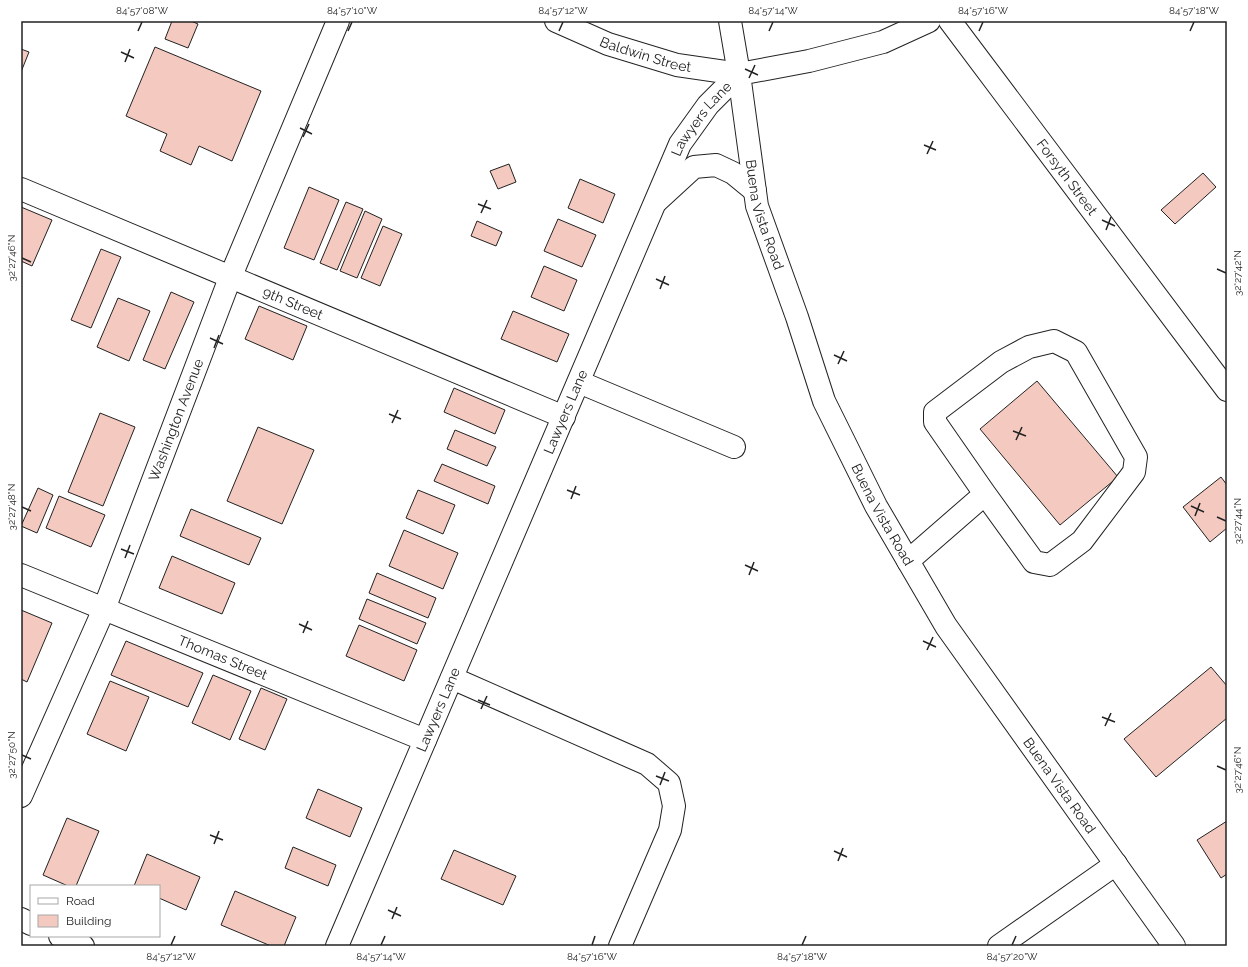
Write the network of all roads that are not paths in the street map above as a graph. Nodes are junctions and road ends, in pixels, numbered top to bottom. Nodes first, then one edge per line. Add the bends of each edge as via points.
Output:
1 (338, 21) edge
2 (556, 21) edge
3 (730, 21) edge
4 (929, 21) edge
5 (950, 21) edge
6 (739, 74) junction
7 (21, 189) edge
8 (755, 191) junction
9 (657, 201) junction
10 (230, 278) junction
11 (579, 382) junction
12 (1227, 390) edge
13 (564, 417) junction
14 (734, 447) dead end
15 (985, 494) junction
16 (908, 561) junction
17 (21, 575) edge
18 (104, 609) junction
19 (452, 678) junction
20 (425, 740) junction
21 (21, 796) edge
22 (1116, 864) junction
23 (21, 919) edge
24 (30, 924) edge
25 (62, 937) edge
26 (83, 946) edge
27 (337, 946) edge
28 (620, 946) edge
29 (999, 946) edge
30 (1174, 946) edge

1 - 10 street, Washington Avenue
2 - 6 street, Baldwin Street via 608,44 678,65
3 - 6 street, Buena Vista Road
4 - 6 street, Lawyers Lane via 883,42 809,61
5 - 12 street, Forsyth Street
6 - 8 street, Buena Vista Road
6 - 9 street, Lawyers Lane via 708,105 680,144
7 - 10 street, 9th Street
8 - 9 street via 733,173 716,165 694,167
8 - 16 street, Buena Vista Road via 757,206 824,401 876,506
9 - 11 street, Lawyers Lane
10 - 13 street, 9th Street
10 - 18 street, Washington Avenue
11 - 13 street, Lawyers Lane
11 - 14 street
13 - 19 street, Lawyers Lane
15 - 15 street via 935,422 935,412 1001,362 1029,347 1054,341 1076,352 1136,457 1134,472 1082,541 1050,565 1034,562
15 - 16 street
16 - 22 street, Buena Vista Road via 946,626
17 - 18 street, Thomas Street
18 - 20 street, Thomas Street
18 - 21 street, Washington Avenue
19 - 20 street, Lawyers Lane
19 - 28 street via 647,764 669,783 674,806 670,830
20 - 27 street, Lawyers Lane
22 - 29 street
22 - 30 street, Buena Vista Road
23 - 24 street
25 - 26 street

